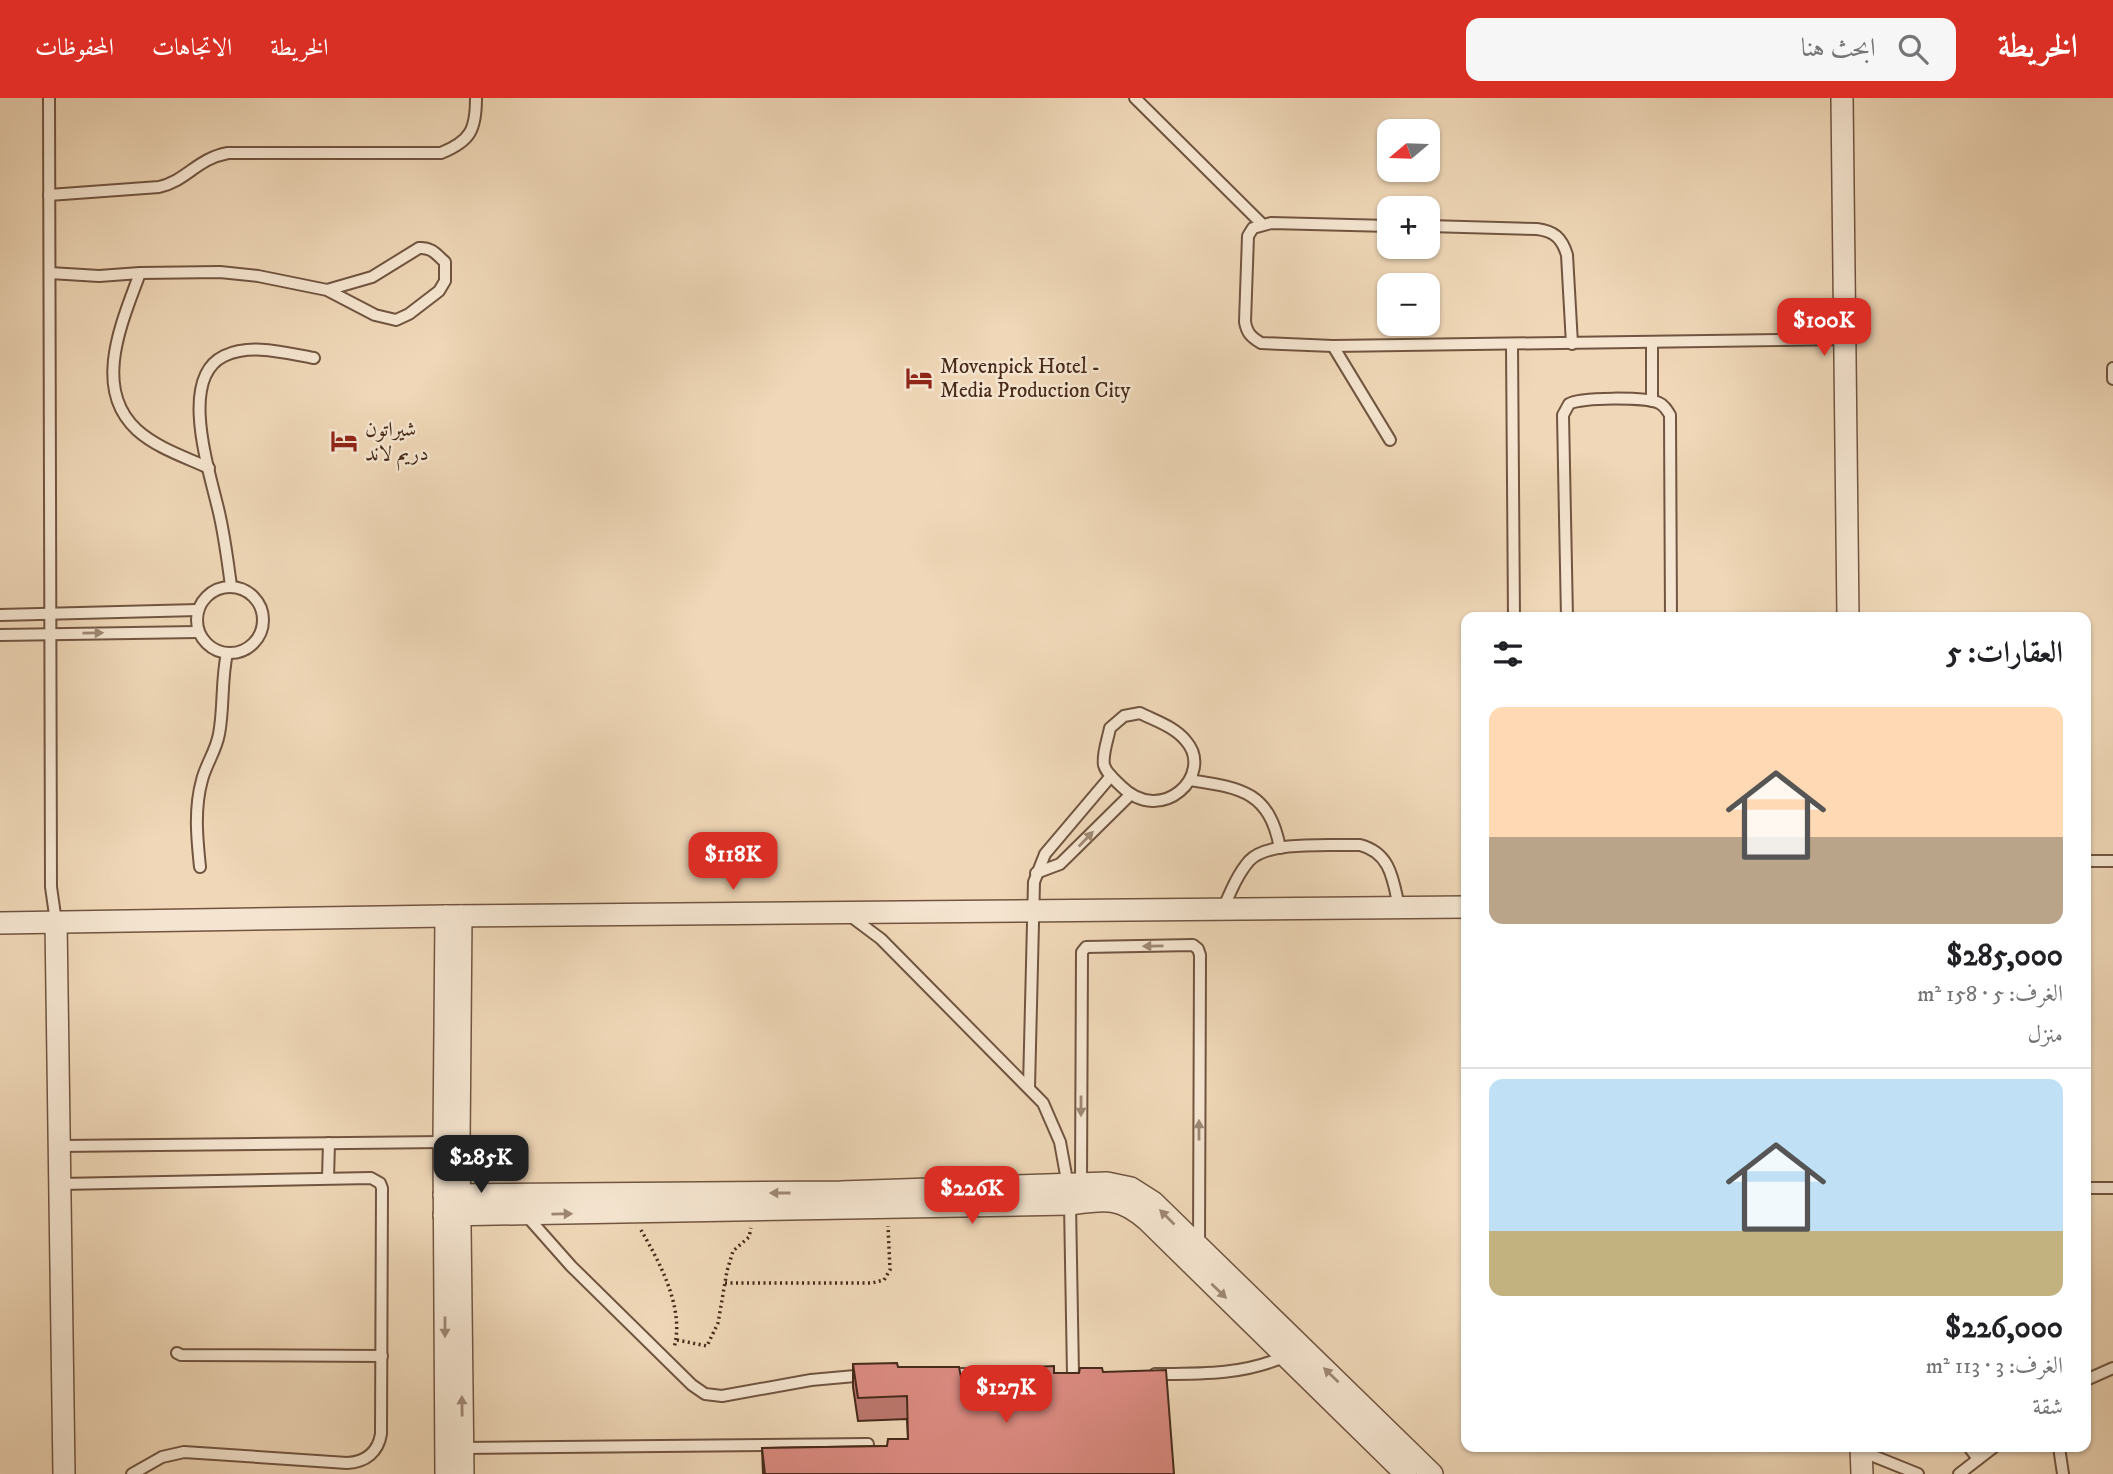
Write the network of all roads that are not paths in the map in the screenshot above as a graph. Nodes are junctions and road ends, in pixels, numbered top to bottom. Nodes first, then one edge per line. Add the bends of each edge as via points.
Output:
1 (48, 98) edge
2 (476, 98) edge
3 (1135, 98) edge
4 (1842, 98) edge
5 (49, 195) junction
6 (1262, 224) junction
7 (1377, 226) edge
8 (1440, 226) edge
9 (50, 273) junction
10 (140, 273) junction
11 (327, 290) junction
12 (1845, 339) junction
13 (1652, 342) junction
14 (1572, 344) junction
15 (1333, 345) junction
16 (1512, 345) junction
17 (314, 358) dead end
18 (2113, 368) edge
19 (2113, 379) edge
20 (1652, 401) junction
21 (1390, 440) dead end
22 (209, 468) junction
23 (231, 586) junction
24 (198, 610) junction
25 (1514, 612) edge
26 (1567, 612) edge
27 (1671, 612) edge
28 (1848, 612) edge
29 (51, 613) junction
30 (0, 615) edge
31 (198, 632) junction
32 (51, 633) junction
33 (0, 635) edge
34 (226, 653) junction
35 (1111, 776) junction
36 (1190, 780) junction
37 (1130, 795) junction
38 (1280, 848) junction
39 (2113, 861) edge
40 (2091, 862) edge
41 (200, 867) dead end
42 (1037, 873) junction
43 (1461, 906) edge
44 (1399, 907) junction
45 (1223, 909) junction
46 (1032, 911) junction
47 (846, 912) junction
48 (454, 916) junction
49 (56, 922) junction
50 (0, 923) edge
51 (1029, 1087) junction
52 (451, 1142) junction
53 (328, 1143) junction
54 (60, 1146) junction
55 (328, 1178) junction
56 (60, 1184) junction
57 (2091, 1188) edge
58 (2113, 1188) edge
59 (1073, 1191) junction
60 (525, 1204) junction
61 (452, 1205) junction
62 (1199, 1247) junction
63 (1291, 1348) junction
64 (177, 1353) dead end
65 (382, 1356) junction
66 (2113, 1368) edge
67 (1073, 1374) junction
68 (1086, 1374) edge
69 (1138, 1374) edge
70 (873, 1375) edge
71 (940, 1375) edge
72 (2091, 1378) edge
73 (1365, 1421) junction
74 (868, 1444) edge
75 (454, 1448) junction
76 (1861, 1452) edge
77 (1868, 1452) edge
78 (1972, 1452) edge
79 (1987, 1452) edge
80 (2060, 1452) edge
81 (1978, 1460) junction
82 (64, 1474) edge
83 (132, 1474) edge
84 (446, 1474) edge
85 (463, 1474) edge
86 (1406, 1474) edge
87 (1432, 1474) edge
88 (1862, 1474) edge
89 (1918, 1474) edge
90 (1959, 1474) edge
91 (2063, 1474) edge

1 - 5 lane
2 - 5 lane via 471,132 460,146 442,153 228,153 204,160 183,177 159,187
3 - 6 lane
4 - 12 street
5 - 9 lane
6 - 7 lane
6 - 15 lane via 1248,236 1247,330 1261,342
8 - 14 lane via 1537,229 1557,235 1567,255
9 - 10 lane
9 - 29 lane
10 - 11 lane via 220,272
10 - 22 lane via 118,335 114,364 119,402 137,430 153,442
11 - 11 lane via 374,315 397,320 439,291 445,281 445,262 433,250 419,248 373,277
12 - 13 lane
12 - 28 street
13 - 14 lane
13 - 20 lane
14 - 16 lane
15 - 16 lane
15 - 21 lane
16 - 25 lane
17 - 22 lane via 243,350 213,363 203,377 199,419
18 - 19 lane
20 - 26 lane via 1582,399 1565,409
20 - 27 lane via 1666,408 1671,423
22 - 23 lane
23 - 24 lane via 211,592
23 - 34 lane via 255,597 264,621 253,645 242,652
24 - 29 lane
24 - 31 lane
29 - 30 lane
29 - 32 lane
32 -> 31 lane
31 - 34 lane via 205,643
32 - 33 lane
32 - 49 lane via 51,887
34 - 41 lane via 218,737 198,802
35 - 36 lane via 1104,765 1110,728 1124,716 1140,713 1188,742 1195,761
35 - 37 lane
35 - 42 lane via 1045,854
36 - 37 lane via 1166,800 1147,802
36 - 38 lane via 1237,788 1256,800 1276,828
42 -> 37 lane via 1060,864
38 - 44 lane via 1372,848 1389,866
38 - 45 lane via 1264,851 1250,861
39 - 40 lane
42 - 46 lane
43 - 44 street
44 - 45 street
45 - 46 street
46 - 47 street
46 - 51 lane
47 - 48 street
47 - 51 lane via 881,939
48 - 49 street
48 - 52 street
49 - 50 street
49 - 54 street
51 - 59 lane via 1053,1124
52 - 53 lane
52 - 61 street
53 - 54 lane
53 - 55 lane
54 - 56 street
55 - 56 lane
55 - 65 lane via 371,1178 382,1188
56 - 82 street
57 - 58 lane
59 -> 60 street via 841,1192
60 -> 59 street via 630,1212 887,1207
62 -> 59 street via 1143,1194 1119,1185
62 -> 59 lane via 1200,955 1193,945 1086,947 1082,952
59 -> 63 street via 1139,1212
59 - 67 lane
60 - 61 street
60 - 70 lane via 571,1266 698,1390 714,1396
61 - 75 street
62 - 63 street
63 - 69 lane via 1252,1369 1234,1373
63 - 73 street
64 - 65 lane
65 - 83 lane via 380,1441 361,1461 184,1452 162,1457
66 - 72 lane
67 - 68 lane
67 - 71 lane
73 - 86 street
73 - 87 street
74 - 75 lane
75 - 84 street
75 - 85 street
76 - 88 street
77 - 89 lane
78 - 81 lane
79 - 81 lane
80 - 91 lane
81 - 90 lane

